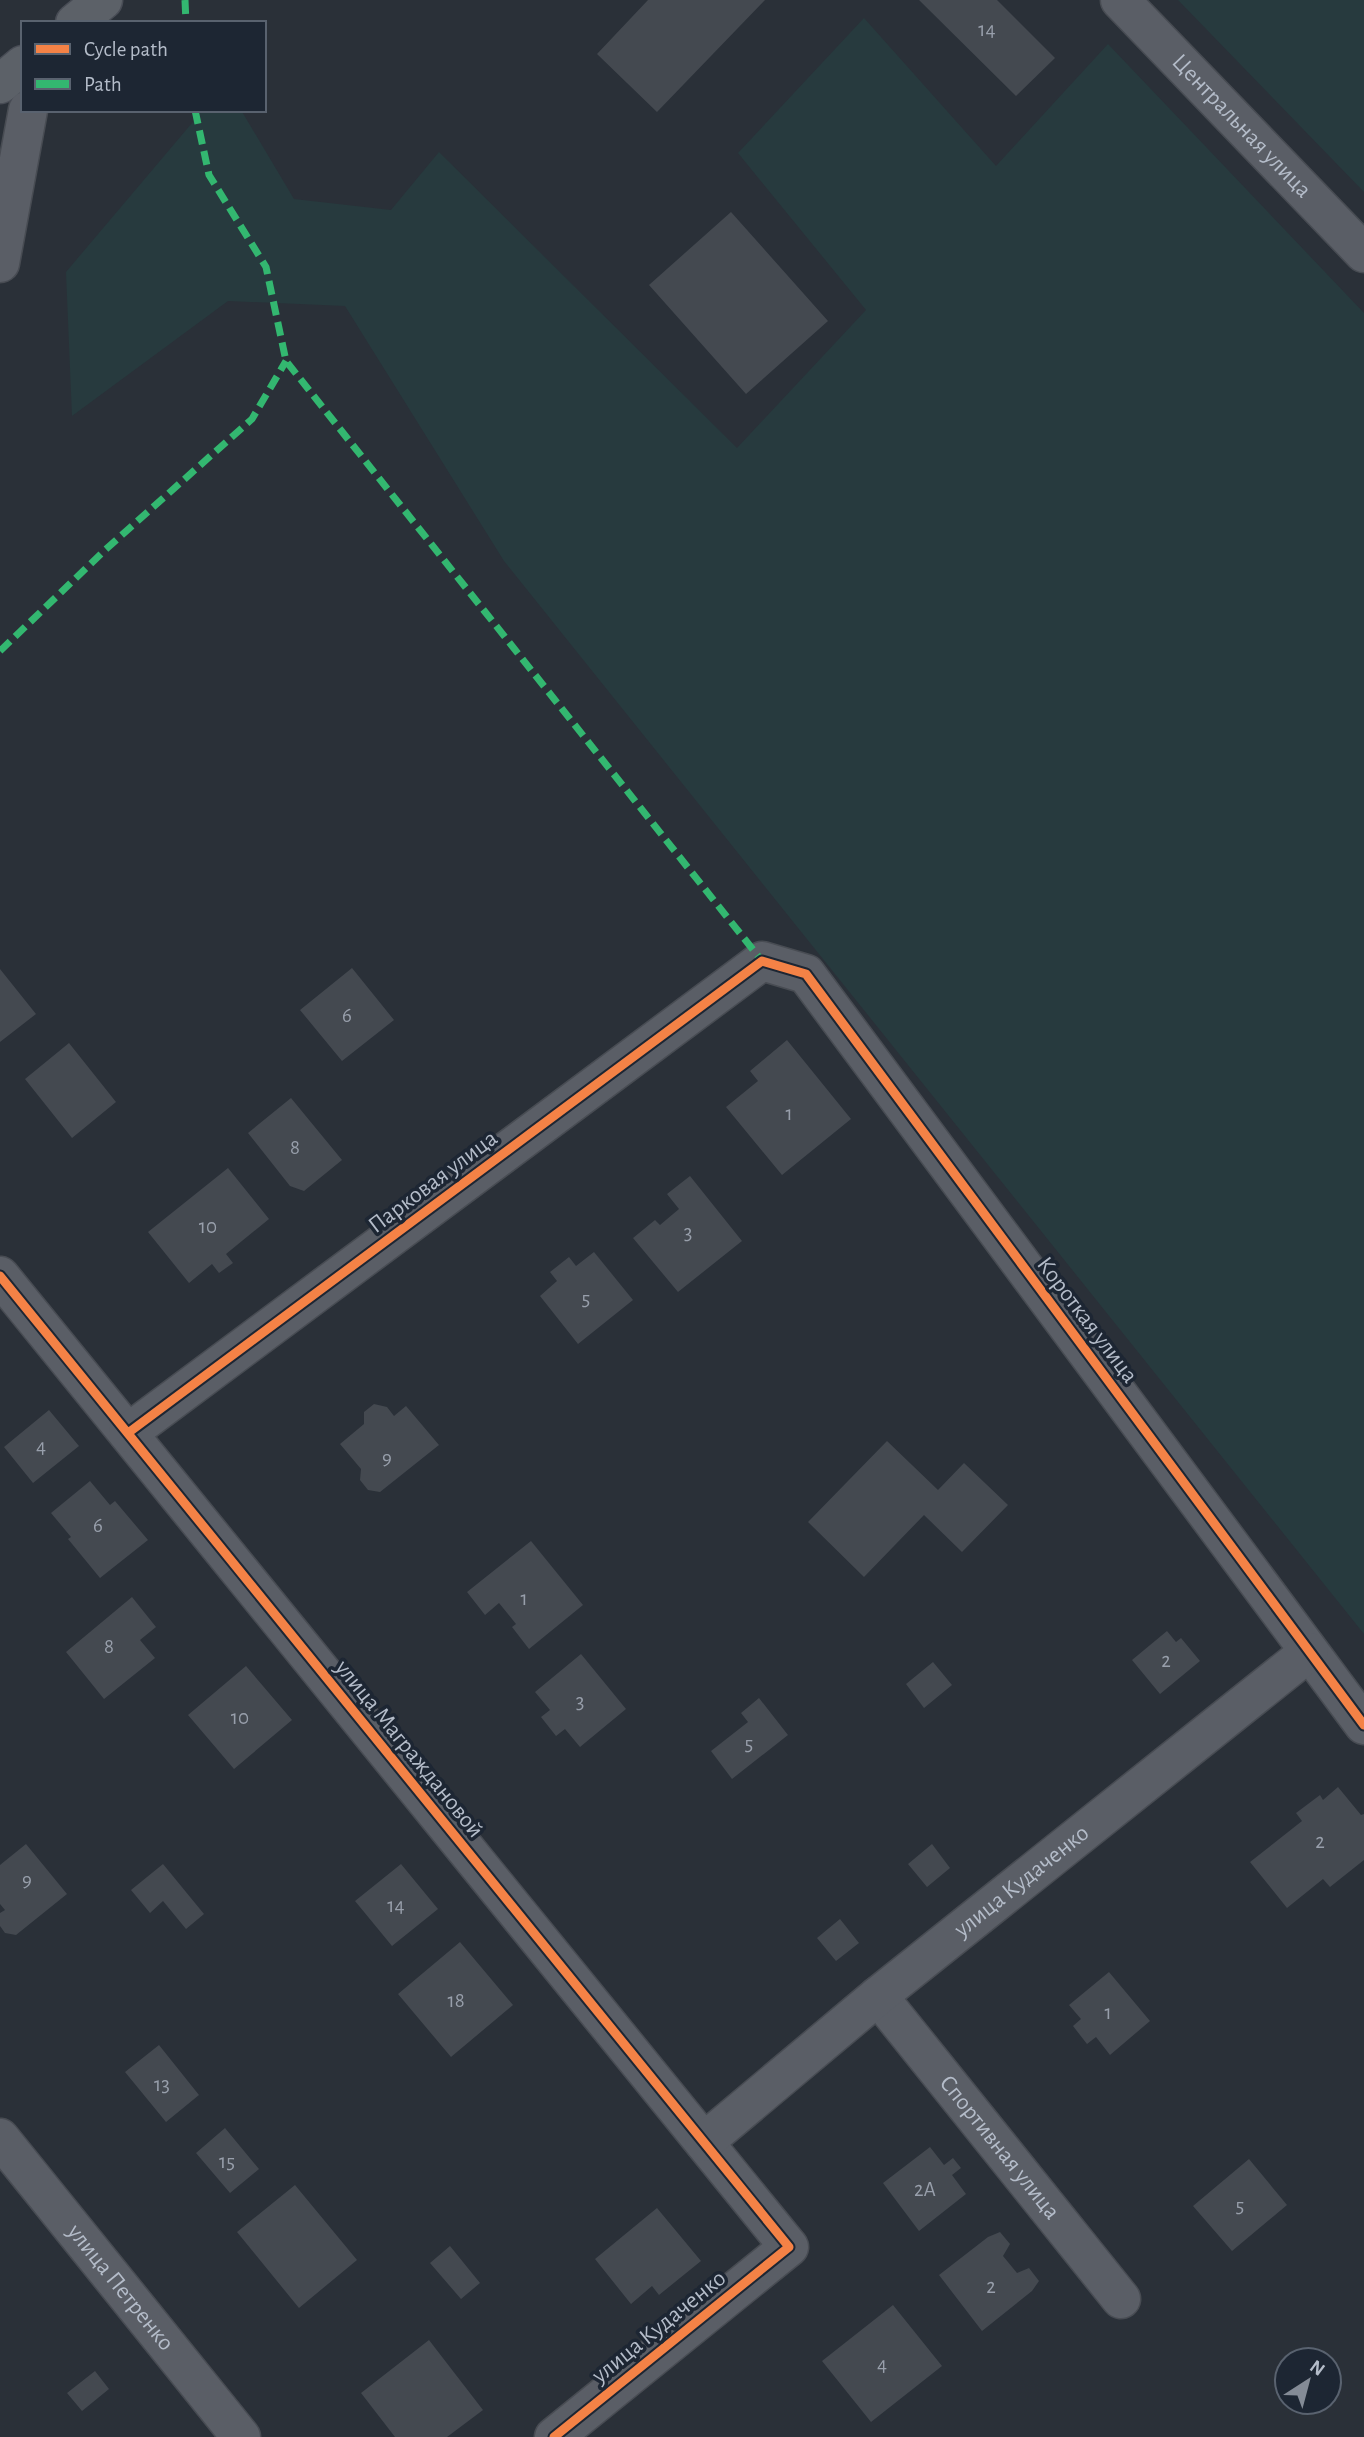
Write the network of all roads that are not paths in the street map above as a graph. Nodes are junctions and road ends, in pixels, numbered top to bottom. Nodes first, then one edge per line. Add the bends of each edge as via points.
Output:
1 (103, 0) edge
2 (1120, 0) edge
3 (77, 21) edge
4 (21, 67) edge
5 (0, 84) edge
6 (28, 112) edge
7 (1364, 253) edge
8 (0, 263) edge
9 (762, 961) joint
10 (0, 1276) edge
11 (128, 1433) junction
12 (1309, 1652) junction
13 (1364, 1725) edge
14 (878, 1996) junction
15 (0, 2138) edge
16 (704, 2142) junction
17 (789, 2247) joint
18 (1121, 2299) dead end
19 (241, 2437) edge
20 (554, 2437) edge

1 - 3 main road
2 - 7 street, Центральная улица
4 - 5 main road
6 - 8 street
9 - 11 street, Парковая улица
9 - 12 street, Короткая улица via 806,974
10 - 11 street, улица Маграждановой
11 - 16 street, улица Маграждановой
12 - 13 street, Короткая улица
12 - 14 street, улица Кудаченко
14 - 16 street, улица Кудаченко
14 - 18 street, Спортивная улица
15 - 19 street, улица Петренко
16 - 17 street, улица Маграждановой
17 - 20 street, улица Кудаченко

